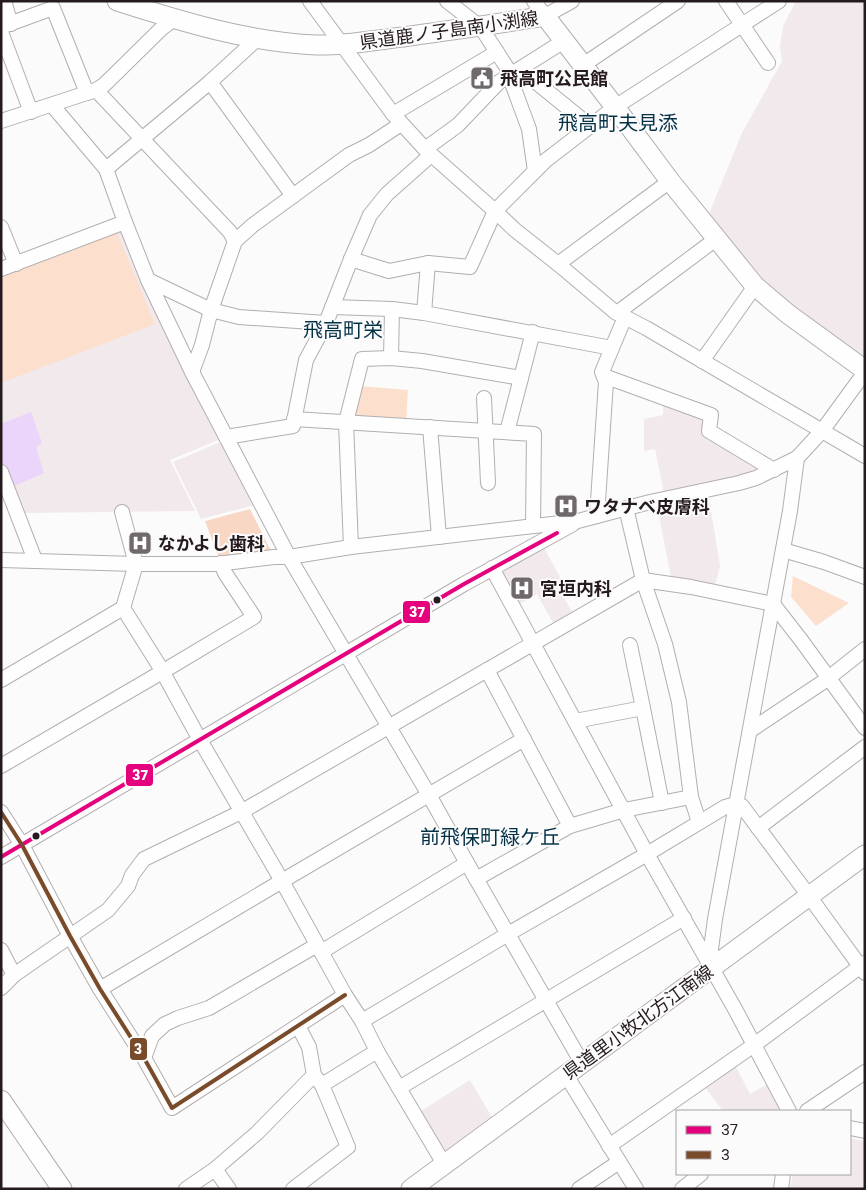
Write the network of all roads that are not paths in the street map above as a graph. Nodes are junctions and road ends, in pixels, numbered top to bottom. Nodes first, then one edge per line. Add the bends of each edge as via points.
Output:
1 (4, 1) edge
2 (117, 1) edge
3 (310, 1) edge
4 (447, 1) edge
5 (572, 1) edge
6 (678, 1) edge
7 (726, 1) edge
8 (779, 1) edge
9 (540, 9) edge
10 (174, 19) junction
11 (743, 25) junction
12 (480, 26) junction
13 (4, 28) edge
14 (257, 39) junction
15 (564, 41) junction
16 (343, 45) junction
17 (497, 52) junction
18 (768, 63) dead end
19 (583, 65) junction
20 (514, 73) junction
21 (210, 82) junction
22 (92, 92) junction
23 (52, 105) junction
24 (615, 107) junction
25 (31, 112) junction
26 (397, 119) junction
27 (1, 122) edge
28 (590, 126) junction
29 (142, 139) junction
30 (428, 152) junction
31 (106, 168) junction
32 (535, 171) junction
33 (670, 181) junction
34 (293, 196) junction
35 (495, 211) junction
36 (125, 222) junction
37 (1, 228) edge
38 (716, 239) junction
39 (235, 241) junction
40 (351, 260) junction
41 (428, 263) junction
42 (16, 264) junction
43 (558, 264) junction
44 (1, 269) edge
45 (148, 280) junction
46 (755, 286) junction
47 (332, 306) junction
48 (392, 309) junction
49 (211, 310) junction
50 (424, 313) junction
51 (621, 315) junction
52 (326, 323) junction
53 (534, 332) junction
54 (612, 348) junction
55 (391, 358) junction
56 (702, 361) junction
57 (865, 371) edge
58 (192, 372) junction
59 (604, 376) junction
60 (521, 378) junction
61 (484, 398) dead end
62 (294, 419) junction
63 (346, 422) junction
64 (430, 427) junction
65 (485, 430) junction
66 (822, 431) junction
67 (507, 432) junction
68 (226, 437) junction
69 (865, 456) edge
70 (797, 458) junction
71 (774, 470) junction
72 (1, 472) edge
73 (488, 483) dead end
74 (626, 508) junction
75 (122, 512) dead end
76 (597, 516) junction
77 (578, 521) junction
78 (533, 526) junction
79 (439, 537) junction
80 (351, 547) junction
81 (783, 550) junction
82 (289, 557) junction
83 (1, 560) edge
84 (35, 560) junction
85 (221, 563) junction
86 (136, 564) junction
87 (492, 568) junction
88 (865, 577) edge
89 (644, 580) junction
90 (772, 604) junction
91 (123, 608) junction
92 (533, 644) junction
93 (630, 645) dead end
94 (865, 649) edge
95 (345, 654) junction
96 (487, 670) junction
97 (162, 672) junction
98 (828, 678) junction
99 (1, 680) edge
100 (643, 708) junction
101 (575, 721) junction
102 (388, 727) junction
103 (865, 728) edge
104 (750, 730) junction
105 (524, 739) junction
106 (200, 740) junction
107 (865, 747) edge
108 (1, 766) edge
109 (429, 795) junction
110 (691, 797) junction
111 (662, 803) junction
112 (736, 804) junction
113 (624, 810) junction
114 (1, 812) edge
115 (241, 812) junction
116 (699, 822) junction
117 (570, 826) junction
118 (758, 828) junction
119 (22, 845) junction
120 (648, 854) junction
121 (865, 855) edge
122 (1, 858) edge
123 (467, 863) junction
124 (476, 879) junction
125 (282, 881) junction
126 (809, 896) junction
127 (684, 918) junction
128 (508, 934) junction
129 (70, 936) junction
130 (319, 948) junction
131 (1, 950) edge
132 (712, 967) junction
133 (863, 968) edge
134 (14, 975) junction
135 (1, 988) edge
136 (100, 989) junction
137 (345, 995) junction
138 (546, 1000) junction
139 (362, 1021) junction
140 (298, 1026) junction
141 (754, 1045) junction
142 (377, 1050) junction
143 (144, 1058) junction
144 (582, 1063) junction
145 (865, 1072) edge
146 (566, 1075) junction
147 (318, 1080) junction
148 (399, 1088) junction
149 (1, 1100) edge
150 (785, 1110) edge
151 (808, 1110) edge
152 (851, 1128) edge
153 (865, 1131) edge
154 (610, 1146) junction
155 (619, 1162) junction
156 (444, 1164) junction
157 (216, 1168) junction
158 (700, 1175) edge
159 (783, 1175) edge
160 (62, 1189) edge
161 (186, 1189) edge
162 (228, 1189) edge
163 (293, 1189) edge
164 (410, 1189) edge
165 (578, 1189) edge
166 (636, 1189) edge
167 (682, 1189) edge
168 (781, 1189) edge

1 - 13 street
2 - 10 main road, 県道鹿ノ子島南小渕線
3 - 16 street
4 - 12 street
5 - 9 street
6 - 19 street
7 - 11 street
8 - 11 street
9 - 12 main road, 県道鹿ノ子島南小渕線
9 - 15 main road, 県道鹿ノ子島南小渕線
10 - 14 main road, 県道鹿ノ子島南小渕線
10 - 22 street via 104,85
11 - 18 street
11 - 24 street
12 - 16 main road, 県道鹿ノ子島南小渕線
12 - 17 street
13 - 22 street via 53,8
13 - 25 street
14 - 16 main road, 県道鹿ノ子島南小渕線
14 - 21 street
15 - 19 main road, 県道鹿ノ子島南小渕線
15 - 20 street
16 - 26 street
17 - 20 street
17 - 26 street
19 - 24 main road, 県道鹿ノ子島南小渕線
20 - 28 street
20 - 30 street via 499,82
20 - 32 street via 529,129
21 - 29 street
21 - 34 street
22 - 23 street
22 - 29 street
23 - 25 street
23 - 31 street
24 - 28 street
24 - 33 main road, 県道鹿ノ子島南小渕線
25 - 27 street
26 - 30 street
26 - 34 street via 369,145 349,155
28 - 32 street
29 - 31 street
29 - 39 street
30 - 35 street
30 - 40 street via 370,215
31 - 36 street
32 - 35 street
33 - 38 main road, 県道鹿ノ子島南小渕線
33 - 43 street
34 - 39 street
35 - 41 street via 470,268
35 - 43 street
36 - 42 street
36 - 45 street
37 - 42 street
38 - 46 main road, 県道鹿ノ子島南小渕線
38 - 51 street
39 - 49 street
40 - 41 street via 390,271
40 - 47 street
41 - 50 street
42 - 44 street
43 - 51 street
45 - 49 street
45 - 58 street
46 - 56 street
46 - 57 main road, 県道鹿ノ子島南小渕線
47 - 48 street
47 - 52 street
48 - 50 street
48 - 55 street
49 - 52 street via 239,317
49 - 58 street
50 - 53 street
51 - 54 street
51 - 56 street
52 - 62 street via 306,360
53 - 54 street
53 - 60 street
54 - 59 street via 602,372
55 - 60 street
55 - 63 street via 362,359
56 - 66 street
57 - 66 street
58 - 68 street
59 - 71 street via 711,415 709,431
59 - 76 street
60 - 67 street
61 - 65 street
62 - 63 street
62 - 68 street via 293,426
63 - 64 street
63 - 80 street
64 - 65 street
64 - 79 street
65 - 67 street
65 - 73 street
66 - 69 street
66 - 70 street
67 - 78 street via 534,434
68 - 82 street
70 - 71 street
70 - 81 street
71 - 74 street via 739,483
72 - 84 street
74 - 76 street
74 - 89 street
75 - 86 street
76 - 77 street
77 - 78 street
77 - 87 street
78 - 79 street
79 - 80 street
80 - 82 street
81 - 88 street
81 - 90 street
82 - 85 street
82 - 95 street
83 - 84 street
84 - 86 street
85 - 86 street
85 - 97 street via 254,616
86 - 91 street
87 - 92 street
87 - 95 street
89 - 90 street
89 - 92 street
89 - 110 street via 665,644 679,702
90 - 98 street
90 - 104 street
91 - 97 street
91 - 99 street
92 - 96 street
92 - 101 street
93 - 100 street
94 - 98 street
95 - 102 street
95 - 106 street
96 - 102 street
96 - 105 street
97 - 106 street
97 - 108 street
98 - 103 street
98 - 104 street
100 - 101 street
100 - 111 street
101 - 113 street
102 - 109 street
102 - 115 street
104 - 112 street
105 - 109 street
105 - 117 street
106 - 115 street
106 - 119 street
107 - 118 street
109 - 123 street
109 - 125 street
110 - 111 street
110 - 116 street
111 - 113 street
112 - 116 street
112 - 118 street via 742,806
112 - 132 street via 711,949
113 - 117 street
113 - 120 street
114 - 119 street
115 - 125 street
115 - 129 street via 144,859 108,910
116 - 120 street
117 - 124 street
118 - 126 street
119 - 122 street
119 - 129 street
120 - 127 street
120 - 128 street
121 - 126 main road, 県道里小牧北方江南線
123 - 124 street
123 - 130 street
124 - 128 street
125 - 130 street
125 - 136 street
126 - 132 main road, 県道里小牧北方江南線
126 - 133 street
127 - 132 street
127 - 138 street
128 - 138 street
128 - 139 street
129 - 134 street
129 - 136 street
130 - 137 street
130 - 143 street via 210,1008 165,1024 152,1036
131 - 134 street
132 - 141 street
132 - 144 main road, 県道里小牧北方江南線
133 - 141 street
134 - 135 street
136 - 143 street
137 - 139 street
137 - 140 street
138 - 144 street
138 - 148 street
139 - 142 street
140 - 143 street via 172,1108
140 - 147 street
141 - 150 street
141 - 154 street
142 - 147 street
142 - 148 street
144 - 146 main road, 県道里小牧北方江南線
145 - 151 street
146 - 154 street
146 - 156 main road, 県道里小牧北方江南線
147 - 157 street
147 - 163 street via 348,1147
148 - 156 street
149 - 160 main road
152 - 153 street
154 - 155 street
155 - 165 street
155 - 166 street
156 - 164 main road, 県道里小牧北方江南線
157 - 161 street
157 - 162 street
158 - 167 street
159 - 168 street

